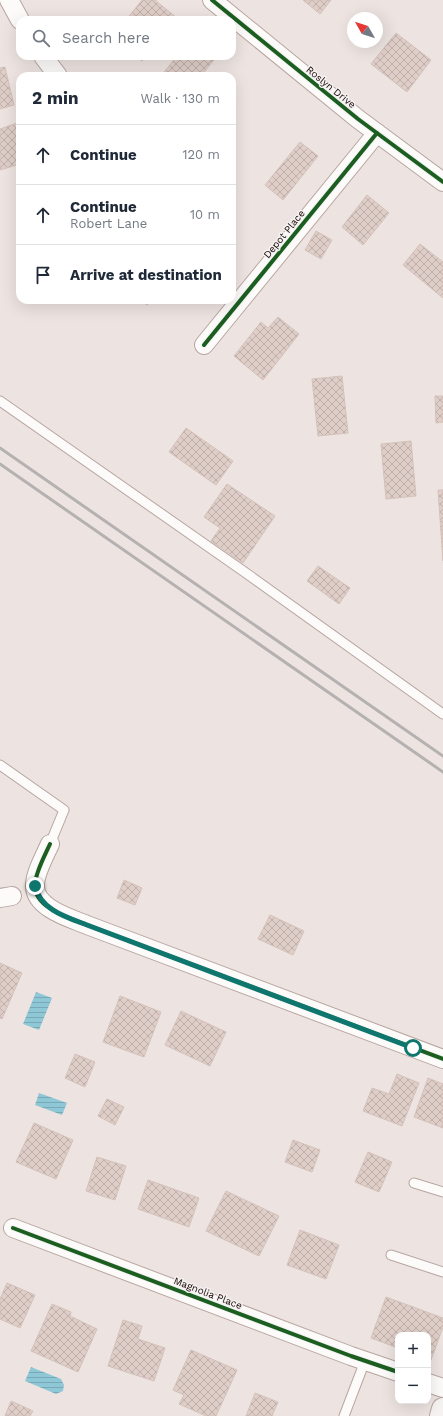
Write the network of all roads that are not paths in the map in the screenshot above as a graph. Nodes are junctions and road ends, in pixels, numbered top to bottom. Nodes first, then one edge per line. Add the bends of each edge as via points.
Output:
1 (9, 0) edge
2 (212, 0) edge
3 (18, 16) edge
4 (232, 16) edge
5 (236, 19) edge
6 (46, 60) edge
7 (55, 72) edge
8 (377, 133) junction
9 (443, 182) edge
10 (204, 345) dead end
11 (0, 401) edge
12 (443, 714) edge
13 (0, 765) edge
14 (50, 844) joint
15 (443, 1059) edge
16 (414, 1183) dead end
17 (443, 1192) edge
18 (13, 1228) dead end
19 (391, 1254) dead end
20 (443, 1272) edge
21 (365, 1361) junction
22 (395, 1371) edge
23 (431, 1384) edge
24 (443, 1388) edge
25 (443, 1409) edge
26 (344, 1416) edge
27 (441, 1416) edge

1 - 3 street
2 - 4 street, Roslyn Drive
5 - 8 street, Roslyn Drive
6 - 7 street
8 - 9 street, Roslyn Drive
8 - 10 street, Depot Place
11 - 12 lane
13 - 14 lane via 64,810
14 - 15 street via 35,886 40,899 55,912
16 - 17 lane
18 - 21 street, Magnolia Place
19 - 20 lane
21 - 22 street, Magnolia Place
21 - 26 lane
23 - 24 street
25 - 27 main road

